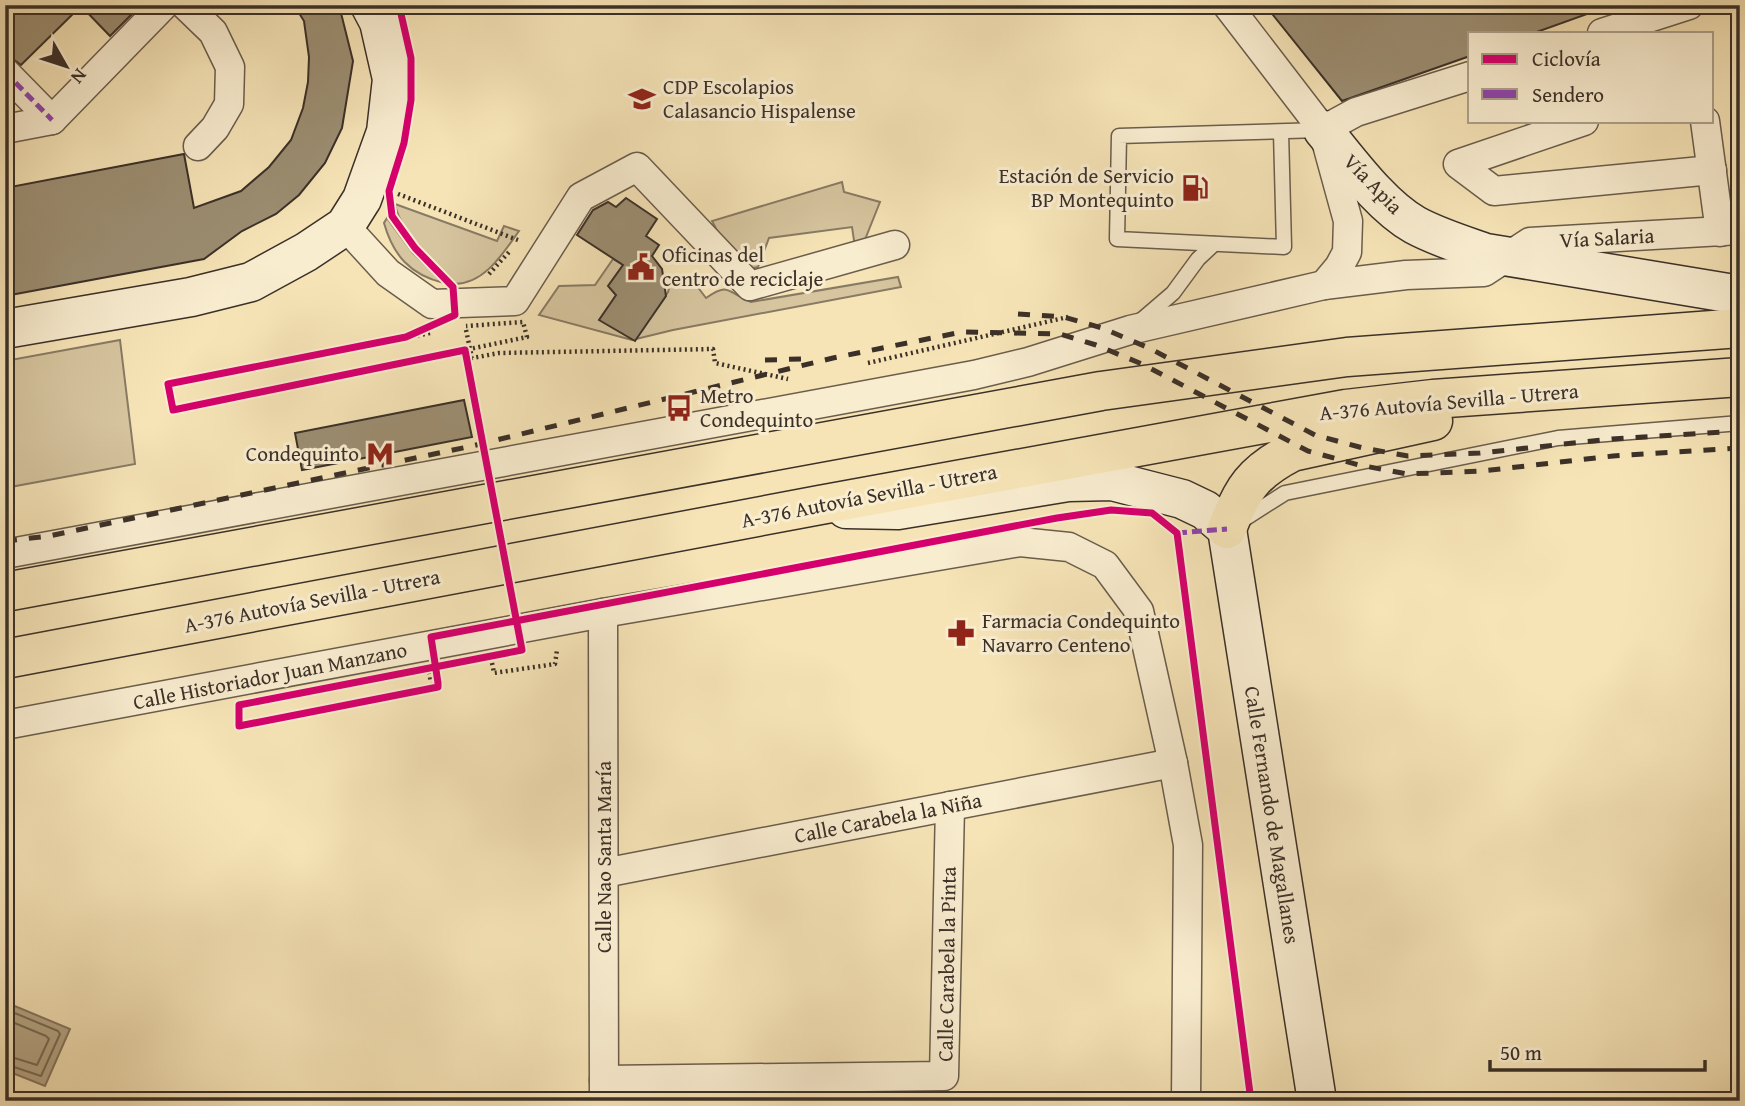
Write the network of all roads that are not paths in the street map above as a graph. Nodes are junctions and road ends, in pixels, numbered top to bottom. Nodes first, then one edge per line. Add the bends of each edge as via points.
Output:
1 (164, 5) edge
2 (186, 5) edge
3 (370, 5) edge
4 (1227, 5) edge
5 (1689, 5) edge
6 (1605, 32) edge
7 (5, 72) edge
8 (1468, 76) edge
9 (51, 120) junction
10 (1581, 122) edge
11 (1705, 122) edge
12 (5, 129) edge
13 (1323, 130) junction
14 (1281, 132) junction
15 (198, 146) dead end
16 (1712, 170) junction
17 (345, 226) junction
18 (1730, 231) edge
19 (1214, 244) junction
20 (895, 245) dead end
21 (1495, 265) junction
22 (1324, 285) junction
23 (1740, 295) edge
24 (1740, 328) edge
25 (5, 329) edge
26 (1130, 330) junction
27 (1740, 377) edge
28 (1589, 389) junction
29 (1740, 423) edge
30 (820, 505) junction
31 (1227, 529) junction
32 (5, 554) edge
33 (5, 592) edge
34 (603, 613) junction
35 (5, 659) edge
36 (5, 725) edge
37 (1173, 763) junction
38 (950, 806) junction
39 (604, 873) junction
40 (604, 1090) edge
41 (1186, 1101) edge
42 (1317, 1101) edge

1 - 9 street
2 - 15 street via 213,32 230,67 229,104
3 - 17 street via 379,22 392,79 386,132 362,199
4 - 13 street, Vía Apia
5 - 6 street
7 - 9 street
8 - 13 street via 1356,112
9 - 12 street
10 - 16 street via 1458,164 1494,191
11 - 16 street
13 - 14 lane
13 - 21 street, Vía Apia via 1377,192 1413,224 1486,253
13 - 22 street, Vía Apia via 1348,221 1347,252
14 - 19 lane via 1284,247
14 - 19 lane via 1119,136 1117,239
16 - 18 street
17 - 20 street via 388,273 432,304 461,315 515,301 581,197 637,167 750,286
17 - 25 street via 251,282
18 - 21 street, Vía Salaria via 1530,242
19 - 26 lane via 1172,293
21 - 22 street
21 - 23 street, Vía Apia via 1583,270
22 - 26 street
24 - 33 main road via 1347,357 1101,391
26 - 32 street via 974,375
27 - 28 main road, A-376 Autovía Sevilla - Utrera
28 - 30 main road, A-376 Autovía Sevilla - Utrera via 1346,409
28 - 31 main road via 1292,452 1254,478 1239,498
29 - 31 lane via 1558,438 1284,493
30 - 31 street via 898,510 1069,482 1112,481 1182,499 1205,510
30 - 35 main road, A-376 Autovía Sevilla - Utrera
31 - 42 street, Calle Fernando de Magallanes
34 - 36 street, Calle Historiador Juan Manzano
34 - 37 street, Calle Historiador Juan Manzano via 750,582 1020,541 1069,547 1105,565 1139,611
34 - 39 street, Calle Nao Santa María
37 - 38 street, Calle Carabela la Niña
37 - 41 street, Calle Historiador Juan Manzano via 1188,845
38 - 39 street, Calle Carabela la Niña
38 - 40 street, Calle Carabela la Pinta via 944,1076
39 - 40 street, Calle Nao Santa María

